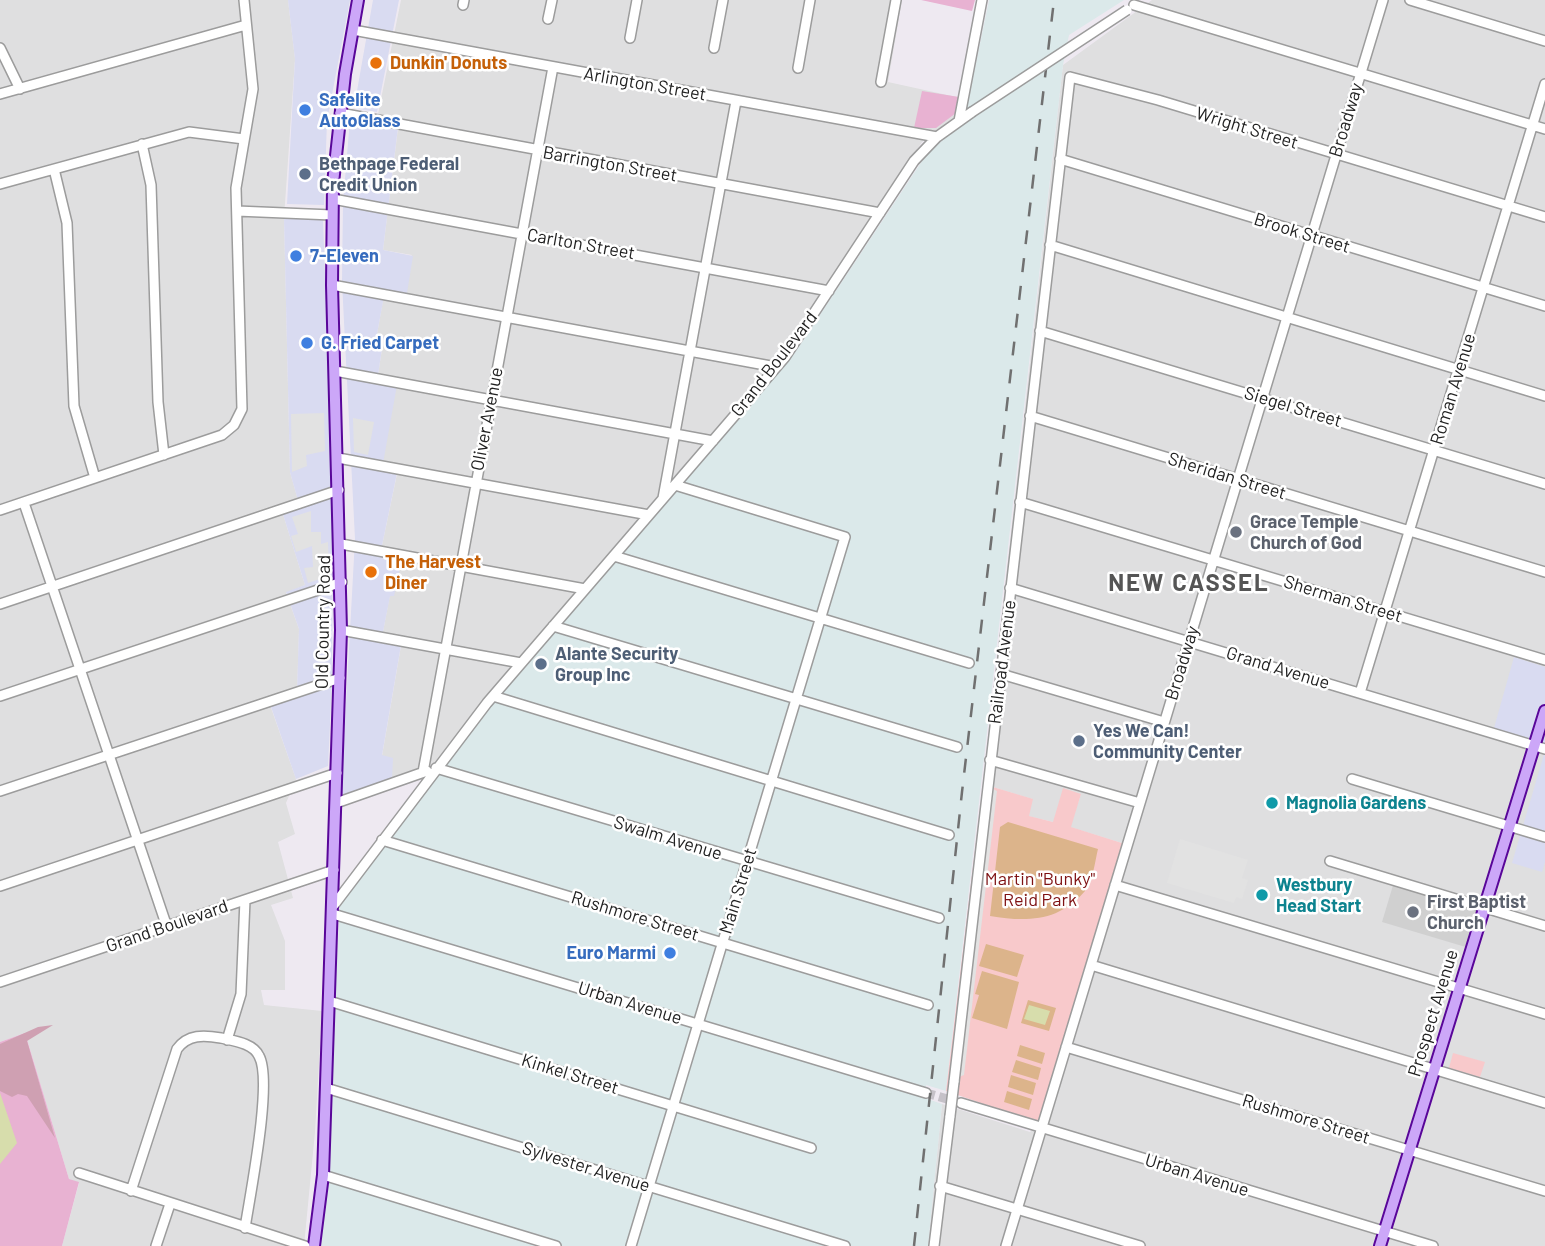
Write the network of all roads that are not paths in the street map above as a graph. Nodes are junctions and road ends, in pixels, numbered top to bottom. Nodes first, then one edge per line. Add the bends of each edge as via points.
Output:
1 (244, 0) edge
2 (358, 0) edge
3 (552, 0) edge
4 (637, 0) edge
5 (723, 0) edge
6 (810, 0) edge
7 (896, 0) edge
8 (982, 0) edge
9 (1383, 0) edge
10 (1410, 0) edge
11 (1134, 5) edge
12 (548, 19) dead end
13 (246, 25) junction
14 (353, 30) junction
15 (630, 38) dead end
16 (1545, 41) edge
17 (0, 48) edge
18 (714, 48) dead end
19 (552, 67) junction
20 (798, 68) dead end
21 (1361, 74) junction
22 (1070, 77) joint
23 (881, 82) dead end
24 (1545, 84) edge
25 (20, 89) junction
26 (0, 94) edge
27 (736, 101) junction
28 (340, 113) junction
29 (959, 121) junction
30 (1532, 125) junction
31 (1545, 129) edge
32 (937, 137) junction
33 (244, 139) junction
34 (142, 144) junction
35 (538, 151) junction
36 (1336, 155) junction
37 (1060, 159) junction
38 (54, 169) junction
39 (0, 184) edge
40 (721, 184) junction
41 (333, 199) junction
42 (1508, 206) junction
43 (237, 211) junction
44 (880, 213) junction
45 (332, 215) junction
46 (1545, 217) edge
47 (522, 233) junction
48 (1311, 234) junction
49 (1050, 245) junction
50 (705, 267) junction
51 (332, 285) junction
52 (1483, 287) junction
53 (829, 291) junction
54 (1545, 306) edge
55 (506, 316) junction
56 (1287, 317) junction
57 (1040, 331) junction
58 (690, 351) junction
59 (776, 367) junction
60 (1459, 369) junction
61 (335, 371) junction
62 (1545, 396) edge
63 (1263, 398) junction
64 (491, 400) junction
65 (1030, 416) junction
66 (674, 434) junction
67 (713, 441) junction
68 (1434, 450) junction
69 (164, 455) junction
70 (338, 458) junction
71 (95, 478) junction
72 (1238, 479) junction
73 (475, 483) junction
74 (1545, 484) edge
75 (675, 485) junction
76 (339, 490) junction
77 (663, 499) junction
78 (1020, 502) junction
79 (24, 503) junction
80 (0, 510) edge
81 (649, 515) junction
82 (1410, 531) junction
83 (341, 544) junction
84 (614, 556) junction
85 (1213, 560) junction
86 (460, 566) junction
87 (1545, 572) edge
88 (342, 582) junction
89 (53, 586) junction
90 (1010, 588) junction
91 (585, 589) junction
92 (0, 604) edge
93 (1385, 612) junction
94 (821, 618) junction
95 (553, 626) junction
96 (341, 630) junction
97 (1189, 641) junction
98 (445, 649) junction
99 (1545, 660) edge
100 (521, 663) junction
101 (969, 663) dead end
102 (81, 670) junction
103 (1000, 674) junction
104 (340, 677) junction
105 (1360, 693) junction
106 (0, 696) edge
107 (493, 696) junction
108 (796, 699) junction
109 (1545, 711) edge
110 (1164, 722) junction
111 (957, 747) dead end
112 (1540, 747) edge
113 (110, 754) junction
114 (990, 760) junction
115 (436, 768) junction
116 (423, 772) junction
117 (337, 773) junction
118 (1352, 779) dead end
119 (771, 780) junction
120 (0, 791) edge
121 (336, 803) junction
122 (1140, 803) junction
123 (1510, 827) junction
124 (949, 835) dead end
125 (1545, 837) edge
126 (138, 840) junction
127 (382, 840) junction
128 (1330, 861) dead end
129 (747, 862) junction
130 (334, 870) junction
131 (1115, 885) junction
132 (0, 886) edge
133 (245, 900) junction
134 (1483, 907) junction
135 (334, 910) junction
136 (939, 918) dead end
137 (167, 926) junction
138 (1545, 926) edge
139 (722, 943) junction
140 (1091, 965) junction
141 (0, 982) edge
142 (1458, 988) junction
143 (329, 1001) junction
144 (928, 1005) dead end
145 (1545, 1014) edge
146 (698, 1024) junction
147 (227, 1040) junction
148 (1066, 1047) junction
149 (1434, 1069) junction
150 (326, 1088) junction
151 (926, 1093) tunnel mouth
152 (961, 1103) tunnel mouth
153 (1545, 1103) edge
154 (673, 1105) junction
155 (1042, 1128) junction
156 (811, 1148) dead end
157 (1409, 1150) junction
158 (79, 1173) dead end
159 (323, 1175) junction
160 (649, 1186) junction
161 (940, 1186) junction
162 (131, 1191) junction
163 (1545, 1191) edge
164 (170, 1204) junction
165 (1017, 1209) junction
166 (245, 1228) junction
167 (1385, 1231) junction
168 (156, 1246) edge
169 (305, 1246) edge
170 (314, 1246) edge
171 (556, 1246) edge
172 (631, 1246) edge
173 (845, 1246) edge
174 (934, 1246) edge
175 (1006, 1246) edge
176 (1140, 1246) edge
177 (1380, 1246) edge
178 (1433, 1246) edge

1 - 13 street
2 - 14 main road, Old Country Road
3 - 12 street
4 - 15 street
5 - 18 street
6 - 20 street
7 - 23 street
8 - 29 street
9 - 21 street, Broadway
10 - 16 street
11 - 21 street
11 - 29 street, Grand Boulevard, bridge
13 - 25 street
13 - 33 street via 253,89
14 - 19 street, Arlington Street
14 - 28 main road, Old Country Road
17 - 25 street
19 - 27 street, Arlington Street
19 - 35 street, Oliver Avenue
21 - 30 street
21 - 36 street, Broadway
22 - 36 street, Wright Street
22 - 37 street, Railroad Avenue
24 - 30 street, Roman Avenue
25 - 26 street
27 - 32 street, Arlington Street
27 - 40 street
28 - 35 street, Barrington Street
28 - 41 main road, Old Country Road
29 - 32 street, Grand Boulevard
30 - 31 street
30 - 42 street, Roman Avenue
32 - 44 street, Grand Boulevard via 914,161
33 - 34 street via 189,132
33 - 43 street
34 - 38 street
34 - 69 street via 151,185
35 - 40 street, Barrington Street
35 - 47 street, Oliver Avenue
36 - 42 street, Wright Street
36 - 48 street, Broadway
37 - 48 street, Brook Street
37 - 49 street, Railroad Avenue
38 - 39 street
38 - 71 street via 67,223 74,406
40 - 44 street, Barrington Street
40 - 50 street
41 - 45 main road, Old Country Road
41 - 47 street, Carlton Street
42 - 46 street, Wright Street
42 - 52 street, Roman Avenue
43 - 45 street
43 - 69 street via 243,402 234,425 222,435
44 - 53 street, Grand Boulevard
45 - 51 main road, Old Country Road
47 - 50 street, Carlton Street
47 - 55 street, Oliver Avenue
48 - 52 street, Brook Street
48 - 56 street, Broadway
49 - 56 street
49 - 57 street, Railroad Avenue
50 - 53 street, Carlton Street
50 - 58 street
51 - 55 street
51 - 61 main road, Old Country Road
52 - 54 street, Brook Street
52 - 60 street, Roman Avenue
53 - 59 street, Grand Boulevard
55 - 58 street
55 - 64 street, Oliver Avenue
56 - 60 street
56 - 63 street, Broadway
57 - 63 street, Siegel Street
57 - 65 street, Railroad Avenue
58 - 59 street
58 - 66 street
59 - 67 street, Grand Boulevard
60 - 62 street
60 - 68 street, Roman Avenue
61 - 64 street
61 - 70 main road, Old Country Road
63 - 68 street, Siegel Street
63 - 72 street, Broadway
64 - 66 street
64 - 73 street, Oliver Avenue
65 - 72 street, Sheridan Street
65 - 78 street, Railroad Avenue
66 - 67 street
66 - 77 street
67 - 75 street, Grand Boulevard
68 - 74 street, Siegel Street
68 - 82 street, Roman Avenue
69 - 71 street
70 - 73 street
70 - 76 main road, Old Country Road
71 - 79 street
72 - 82 street, Sheridan Street
72 - 85 street, Broadway
73 - 81 street
73 - 86 street, Oliver Avenue
75 - 77 street, Grand Boulevard
75 - 94 street, Main Street via 845,537
76 - 83 main road, Old Country Road
76 - 89 street
77 - 81 street, Grand Boulevard
78 - 85 street, Sherman Street
78 - 90 street, Railroad Avenue
79 - 80 street
79 - 89 street
81 - 84 street, Grand Boulevard
82 - 87 street, Sheridan Street
82 - 93 street, Roman Avenue
83 - 86 street
83 - 88 main road, Old Country Road
84 - 91 street, Grand Boulevard
84 - 94 street
85 - 93 street, Sherman Street
85 - 97 street, Broadway
86 - 91 street
86 - 98 street, Oliver Avenue
88 - 96 main road, Old Country Road
88 - 102 street
89 - 92 street
89 - 102 street
90 - 97 street, Grand Avenue
90 - 103 street, Railroad Avenue
91 - 95 street, Grand Boulevard
93 - 99 street, Sherman Street
93 - 105 street, Roman Avenue
94 - 101 street
94 - 108 street, Main Street
95 - 100 street, Grand Boulevard
95 - 108 street
96 - 98 street
96 - 104 main road, Old Country Road
97 - 105 street, Grand Avenue
97 - 110 street, Broadway
98 - 100 street
98 - 116 street, Oliver Avenue
100 - 107 street, Grand Boulevard
102 - 106 street
102 - 113 street
103 - 110 street
103 - 114 street, Railroad Avenue
104 - 113 street
104 - 117 main road, Old Country Road
105 - 112 street, Grand Avenue
107 - 115 street, Grand Boulevard
107 - 119 street
108 - 111 street
108 - 119 street, Main Street
109 - 112 main road, Prospect Avenue
110 - 122 street, Broadway
112 - 123 main road, Prospect Avenue
113 - 120 street
113 - 126 street
114 - 122 street
114 - 161 street, Railroad Avenue, bridge
115 - 116 street
115 - 127 street, Grand Boulevard
115 - 129 street, Swalm Avenue
116 - 121 street
117 - 121 main road, Old Country Road
117 - 126 street
118 - 123 street
119 - 124 street
119 - 129 street, Main Street
121 - 130 main road, Old Country Road
122 - 131 street, Broadway
123 - 125 street
123 - 134 main road, Prospect Avenue
126 - 132 street
126 - 137 street
127 - 135 street, Grand Boulevard
127 - 139 street, Rushmore Street
128 - 134 street
129 - 136 street, Swalm Avenue
129 - 139 street, Main Street
130 - 133 street, Grand Boulevard
130 - 135 main road, Old Country Road
131 - 140 street, Broadway
131 - 142 street
133 - 137 street, Grand Boulevard
133 - 147 street via 241,994
134 - 138 street
134 - 142 main road, Prospect Avenue
135 - 143 main road, Old Country Road
135 - 146 street, Urban Avenue
137 - 141 street, Grand Boulevard
139 - 144 street, Rushmore Street
139 - 146 street, Main Street
140 - 148 street, Broadway
140 - 149 street
142 - 145 street
142 - 149 main road, Prospect Avenue
143 - 150 main road, Old Country Road
143 - 154 street, Kinkel Street
146 - 151 street, Urban Avenue
146 - 154 street, Main Street
147 - 162 street via 206,1035 190,1038 177,1049
147 - 166 street via 253,1048 262,1063 261,1118
148 - 155 street, Broadway
148 - 157 street, Rushmore Street
149 - 153 street
149 - 157 main road, Prospect Avenue
150 - 159 main road, Old Country Road
150 - 160 street, Sylvester Avenue
152 - 155 street, Urban Avenue
154 - 156 street, Kinkel Street
154 - 160 street, Main Street
155 - 165 street, Broadway
155 - 167 street, Urban Avenue
157 - 163 street, Rushmore Street
157 - 167 main road, Prospect Avenue
158 - 162 street
159 - 170 main road, Old Country Road
159 - 171 street
160 - 172 street, Main Street
160 - 173 street, Sylvester Avenue
161 - 165 street
161 - 174 street, Railroad Avenue
162 - 164 street
164 - 166 street
164 - 168 street
165 - 175 street, Broadway
165 - 176 street
166 - 169 street
167 - 177 main road, Prospect Avenue
167 - 178 street, Urban Avenue

